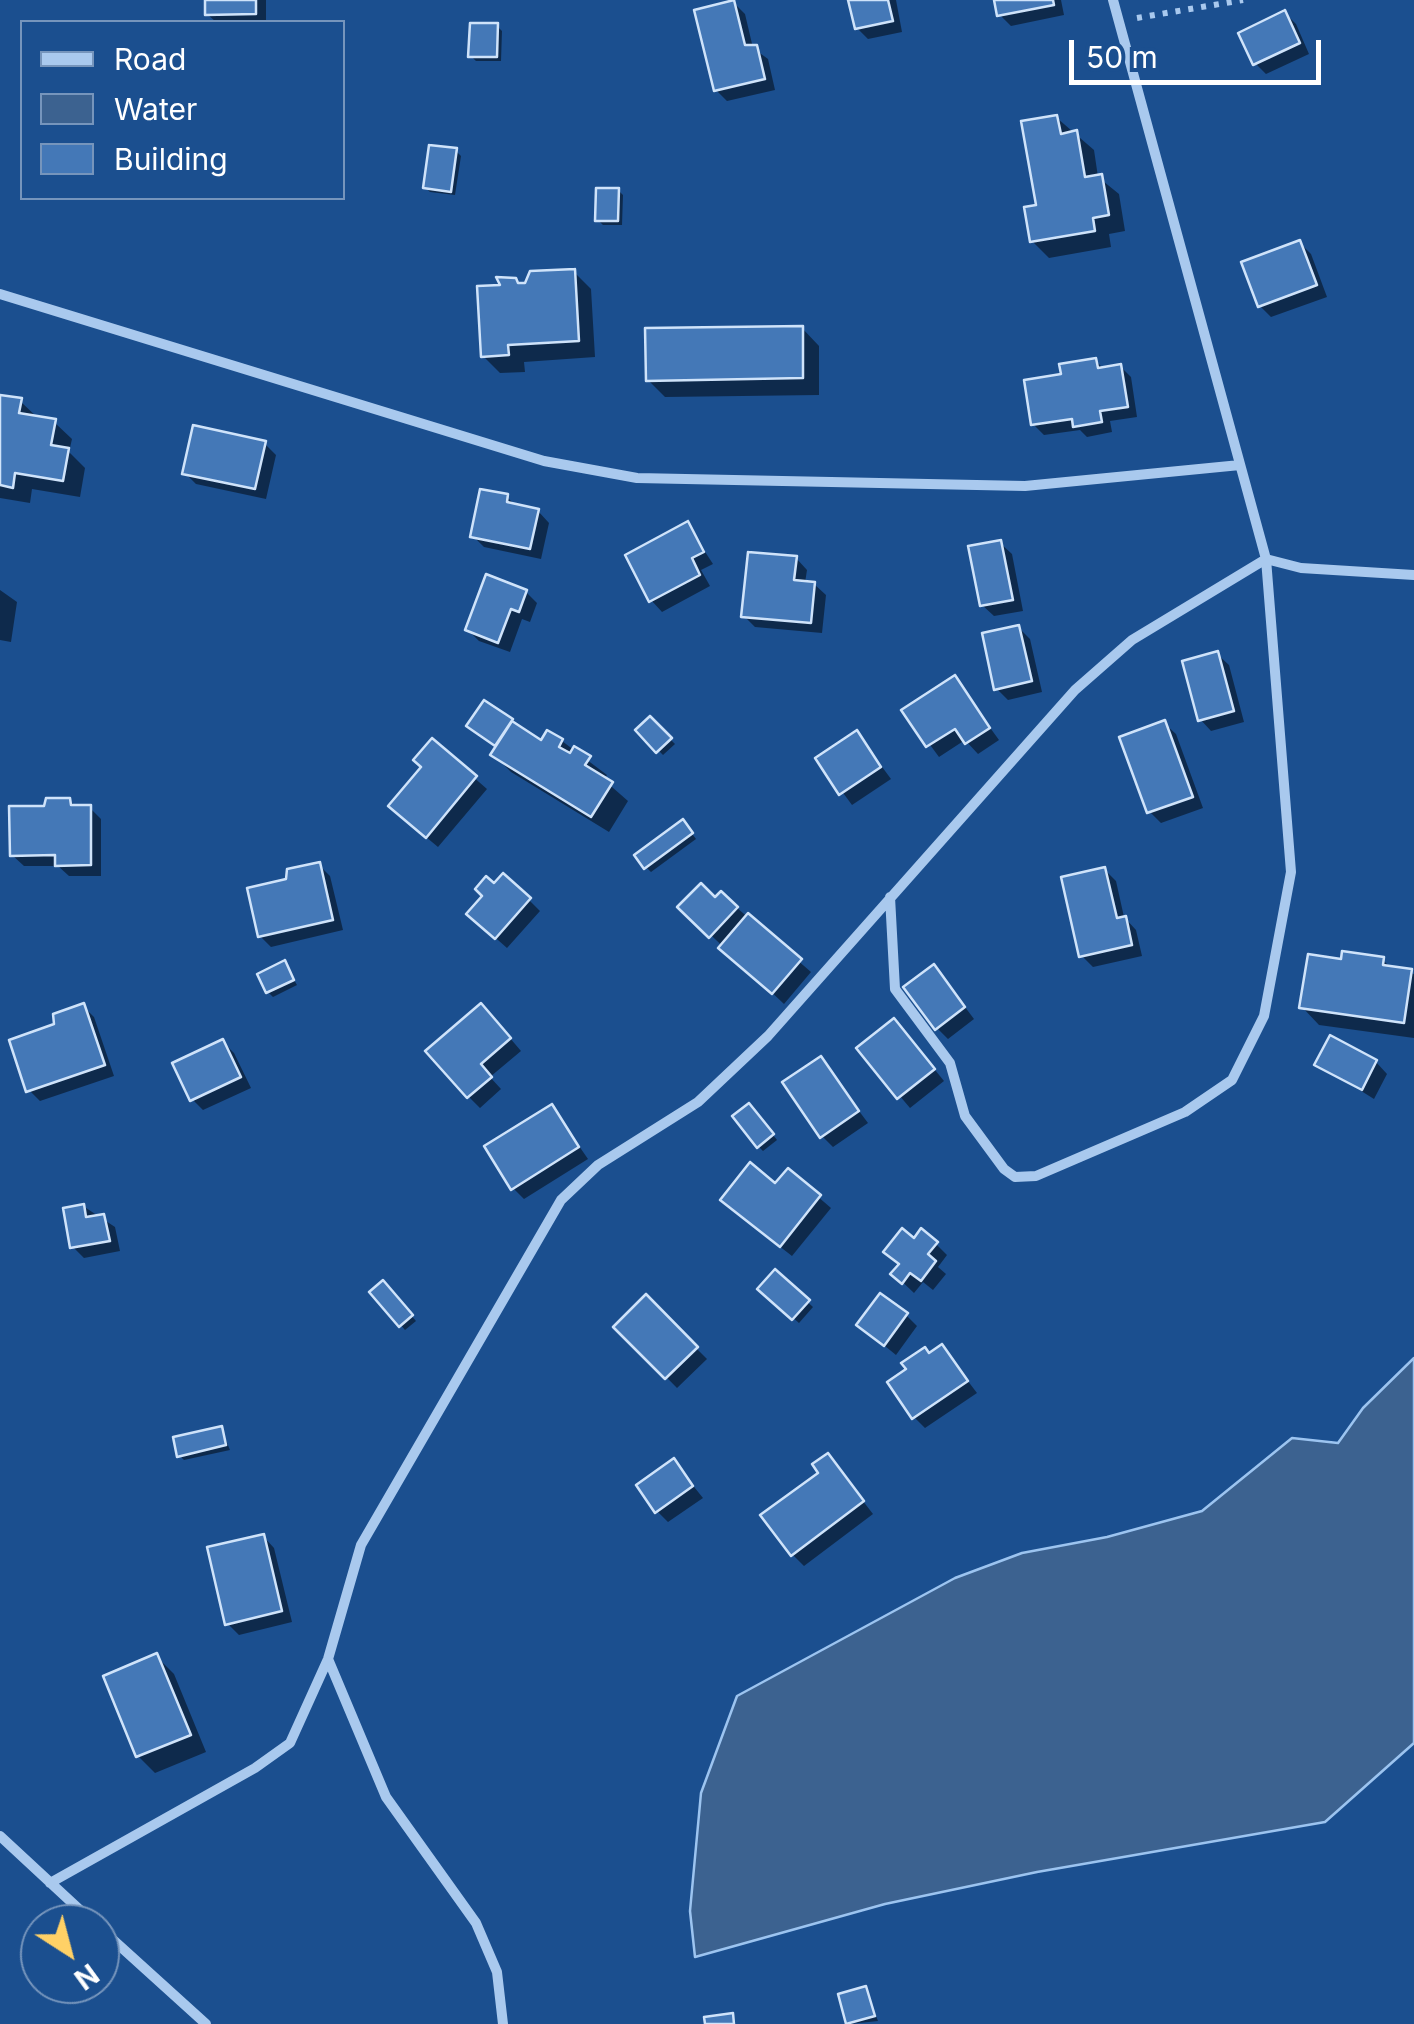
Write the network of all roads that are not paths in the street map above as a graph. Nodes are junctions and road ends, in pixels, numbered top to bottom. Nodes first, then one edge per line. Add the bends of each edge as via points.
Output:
1 (1112, 0) edge
2 (0, 294) edge
3 (1240, 464) junction
4 (1266, 559) junction
5 (1414, 575) edge
6 (890, 898) junction
7 (328, 1659) junction
8 (0, 1836) edge
9 (50, 1883) junction
10 (73, 1904) edge
11 (120, 1946) edge
12 (206, 2024) edge
13 (503, 2024) edge

1 - 3 street
2 - 3 street via 544,462 637,478 1024,486
3 - 4 street
4 - 5 street via 1301,568
4 - 6 street via 1132,640 1074,690
4 - 6 street via 1291,872 1264,1016 1232,1080 1185,1112 1036,1176 1015,1177 966,1116 950,1063 894,990
6 - 7 street via 768,1036 698,1102 598,1165 560,1200 361,1544
7 - 9 street via 290,1742
7 - 13 street via 386,1797 476,1923 498,1972
8 - 9 street
9 - 10 street
11 - 12 street

